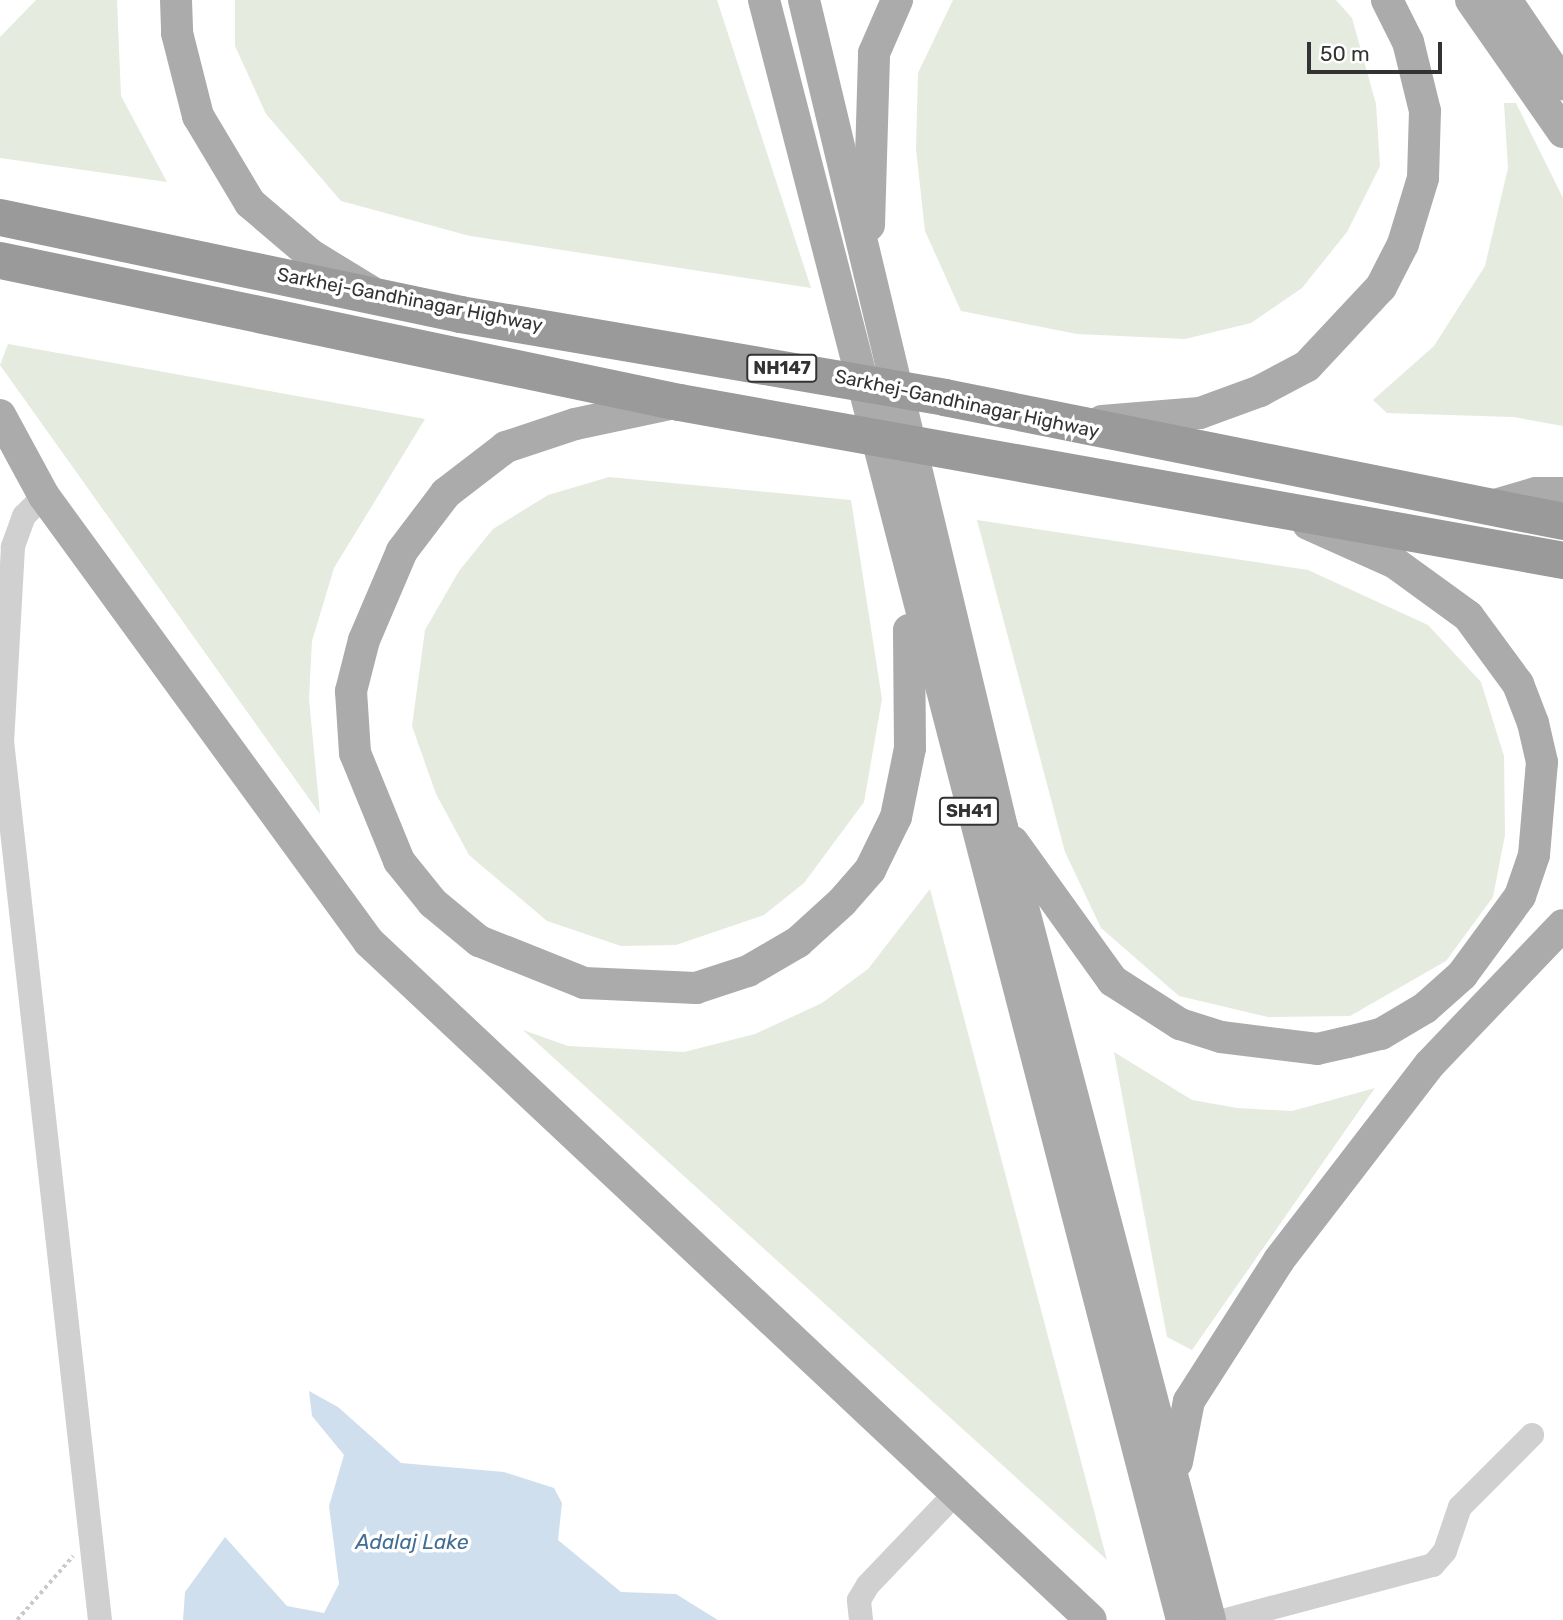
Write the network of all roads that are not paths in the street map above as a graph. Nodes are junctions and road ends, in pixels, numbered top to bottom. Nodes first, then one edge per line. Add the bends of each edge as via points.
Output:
1 (176, 0) edge
2 (764, 0) edge
3 (804, 0) edge
4 (897, 0) edge
5 (1387, 0) edge
6 (1471, 0) edge
7 (1506, 0) edge
8 (1563, 84) edge
9 (1563, 132) edge
10 (0, 217) edge
11 (0, 260) edge
12 (868, 265) junction
13 (373, 293) junction
14 (679, 402) junction
15 (0, 415) edge
16 (1055, 423) junction
17 (1563, 493) edge
18 (44, 496) junction
19 (1491, 506) junction
20 (1276, 510) junction
21 (1563, 521) edge
22 (1563, 560) edge
23 (6, 568) edge
24 (908, 579) junction
25 (5, 610) edge
26 (3, 673) edge
27 (1, 741) edge
28 (1002, 827) junction
29 (1563, 925) edge
30 (1532, 1435) dead end
31 (954, 1495) junction
32 (1181, 1501) junction
33 (100, 1620) edge
34 (861, 1620) edge
35 (1091, 1620) edge
36 (1182, 1620) edge
37 (1210, 1620) edge
38 (1226, 1620) edge

1 - 13 main road via 177,33 198,116 250,202 311,255
2 - 24 main road, SH41
3 - 12 main road, SH41
4 - 12 main road via 874,53
5 - 16 main road via 1408,42 1425,111 1423,178 1403,244 1354,323 1307,366 1200,413
6 - 9 main road
7 - 8 main road
10 - 13 highway, Sarkhej-Gandhinagar Highway / NH147, bridge
11 - 14 highway, bridge
12 - 28 main road, SH41
13 - 16 highway, Sarkhej-Gandhinagar Highway / NH147, bridge via 460,314 944,397
14 - 20 highway, bridge
14 - 24 main road via 575,424 506,447 446,493 401,551 363,640 351,691 355,753 370,802 399,860 424,893 480,941 584,983 650,990 696,988 748,971 798,943 870,870 896,817 910,748
15 - 18 main road
16 - 19 highway, Sarkhej-Gandhinagar Highway / NH147, bridge
17 - 19 main road via 1536,493
18 - 23 street via 16,530
18 - 31 main road via 369,942
19 - 21 highway, Sarkhej-Gandhinagar Highway / NH147, bridge
20 - 22 highway, bridge
20 - 28 main road via 1395,563 1442,593 1498,652 1518,684 1542,762 1534,855 1520,896 1462,975 1425,1008 1381,1034 1317,1049 1256,1043 1180,1024 1133,997 1090,955
23 - 25 street
24 - 36 main road, SH41
25 - 26 street
26 - 27 street
27 - 33 street
28 - 32 main road, SH41
29 - 32 main road via 1430,1064 1217,1352 1189,1401 1175,1447
30 - 38 street via 1460,1507 1445,1551 1433,1565
31 - 34 street via 868,1585 859,1600
31 - 35 main road
32 - 37 main road, SH41

